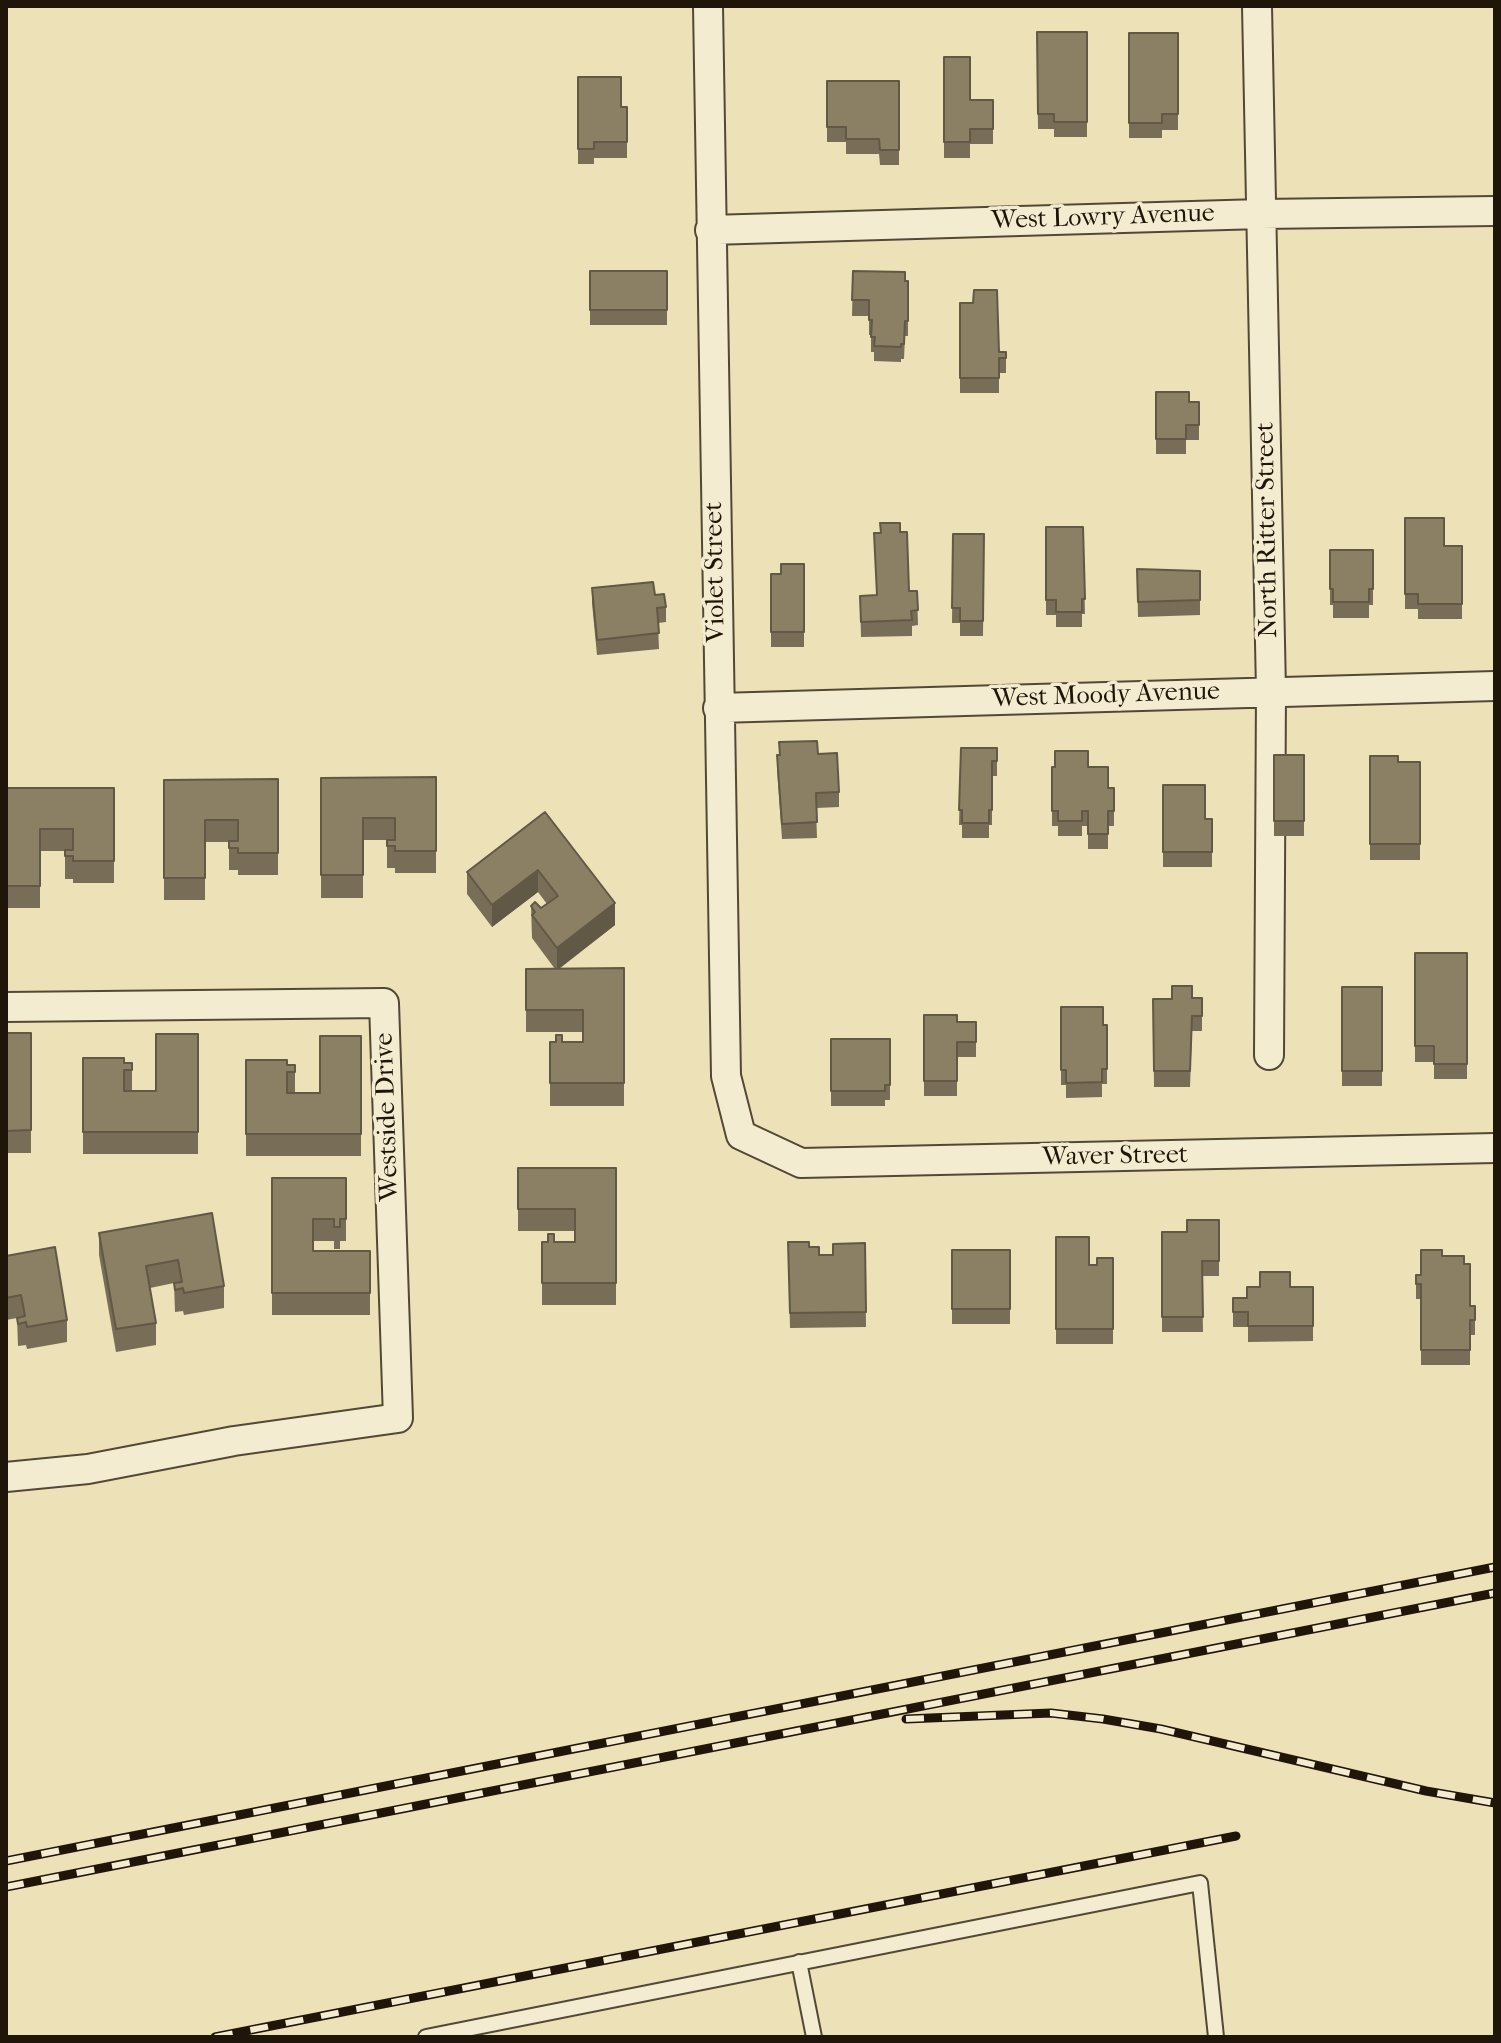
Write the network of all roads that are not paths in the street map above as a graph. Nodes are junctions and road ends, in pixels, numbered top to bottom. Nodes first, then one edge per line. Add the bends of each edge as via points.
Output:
1 (708, 6) edge
2 (1257, 6) edge
3 (1495, 211) edge
4 (1261, 214) junction
5 (710, 230) junction
6 (1495, 686) edge
7 (1271, 691) junction
8 (718, 708) junction
9 (6, 1007) edge
10 (1269, 1055) dead end
11 (741, 1135) joint
12 (1495, 1148) edge
13 (6, 1477) edge
14 (799, 1962) junction
15 (426, 2037) edge
16 (814, 2037) edge
17 (1216, 2037) edge

1 - 5 street, Violet Street
2 - 4 street, North Ritter Street
3 - 4 street, West Lowry Avenue
4 - 5 street, West Lowry Avenue
4 - 7 street, North Ritter Street
5 - 8 street, Violet Street
6 - 7 street, West Moody Avenue
7 - 8 street, West Moody Avenue
7 - 10 street, North Ritter Street
8 - 11 street, Violet Street via 726,1076
9 - 13 street, Westside Drive via 384,1003 398,1418 88,1469
11 - 12 street, Waver Street via 801,1163
14 - 15 lane
14 - 16 lane
14 - 17 lane via 1200,1883

